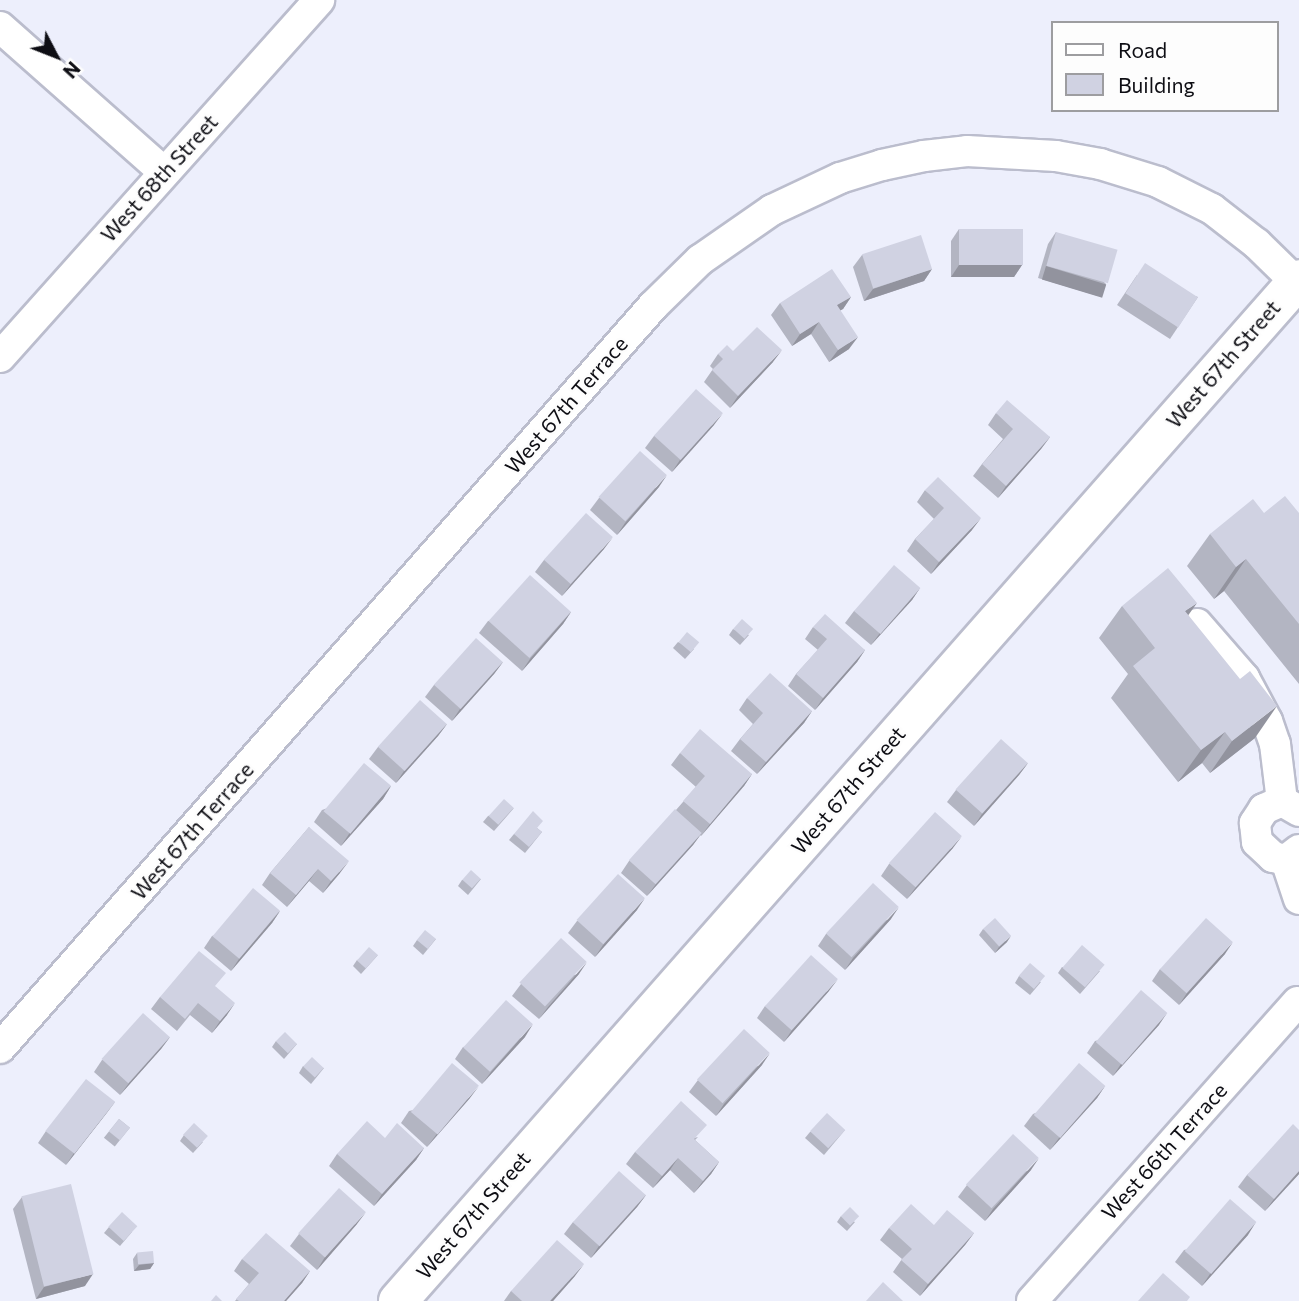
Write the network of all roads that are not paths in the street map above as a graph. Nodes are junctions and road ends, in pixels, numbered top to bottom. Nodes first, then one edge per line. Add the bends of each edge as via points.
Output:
1 (319, 0) edge
2 (0, 27) edge
3 (164, 172) junction
4 (1298, 280) edge
5 (0, 357) edge
6 (1197, 624) edge
7 (1290, 806) edge
8 (1292, 855) edge
9 (1299, 899) edge
10 (1297, 1002) dead end
11 (0, 1048) edge
12 (407, 1298) edge
13 (1032, 1301) edge

1 - 3 street, West 68th Street
2 - 3 street
3 - 5 street, West 68th Street
4 - 11 street, West 67th Terrace via 1212,209 1158,182 1056,156 967,152 924,156 841,178 772,210 700,260 653,306
4 - 12 street, West 67th Street
6 - 7 street via 1244,678 1267,722
7 - 8 street via 1264,809 1255,824 1257,842 1273,857
8 - 9 street
10 - 13 street, West 66th Terrace

